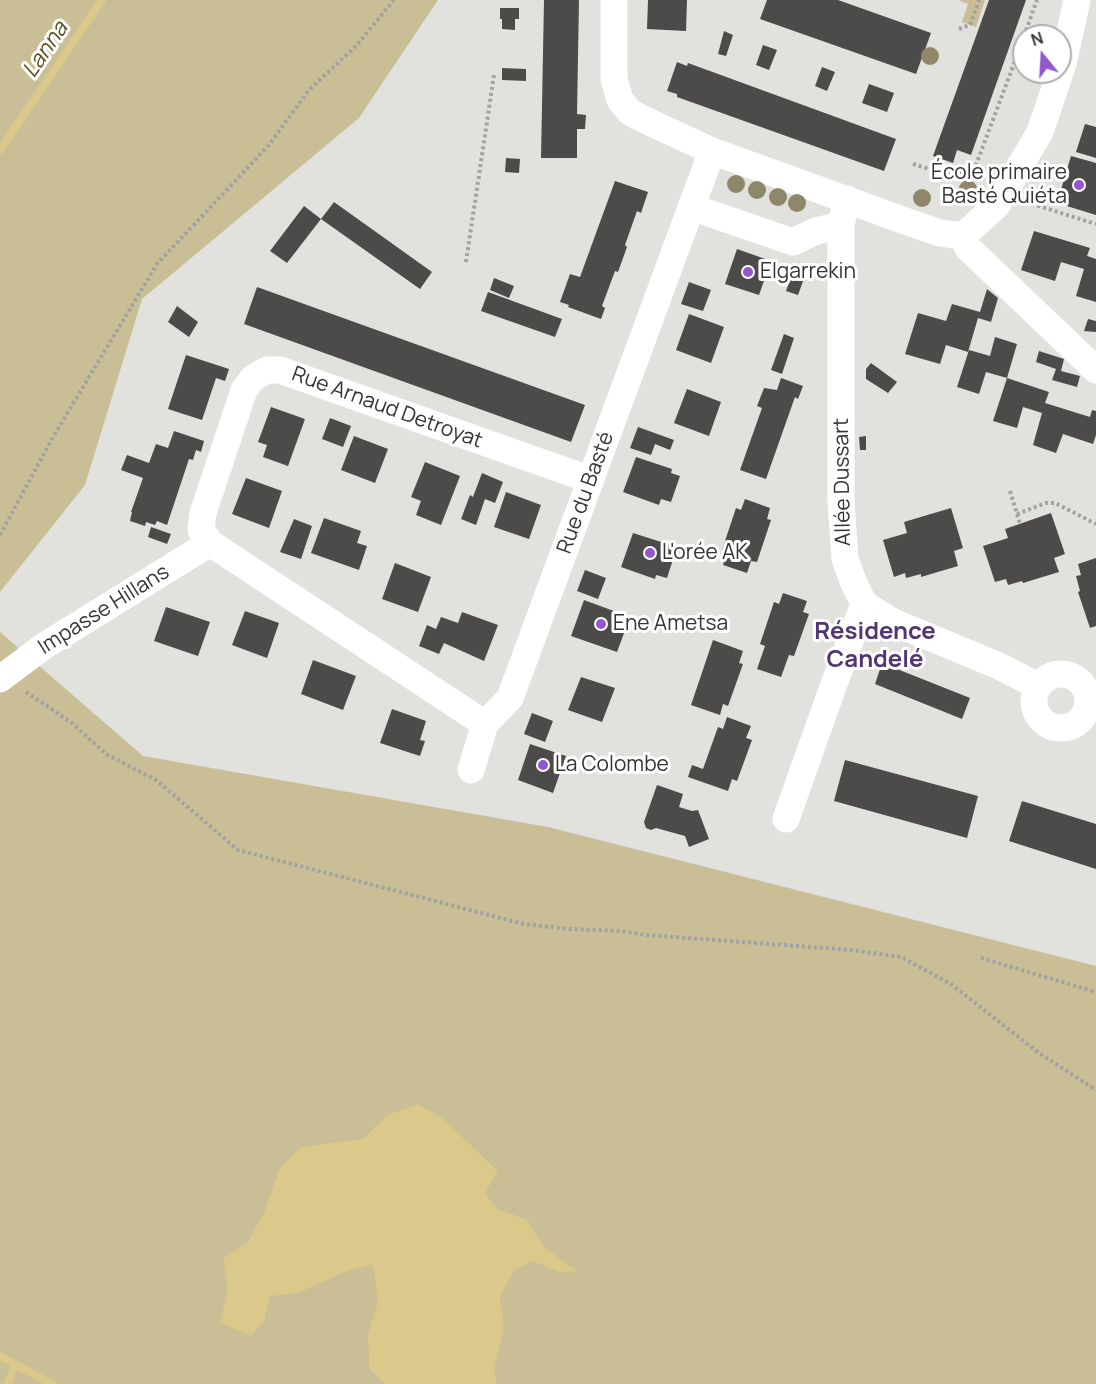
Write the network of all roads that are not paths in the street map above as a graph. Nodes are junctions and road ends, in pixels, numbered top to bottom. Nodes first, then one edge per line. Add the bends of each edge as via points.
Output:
1 (614, 0) edge
2 (1077, 0) edge
3 (712, 151) junction
4 (692, 207) junction
5 (844, 212) junction
6 (963, 236) junction
7 (1096, 370) edge
8 (591, 480) junction
9 (210, 543) junction
10 (864, 604) junction
11 (1, 679) edge
12 (1038, 686) junction
13 (1091, 713) edge
14 (485, 724) junction
15 (471, 771) dead end
16 (786, 819) dead end

1 - 3 street via 614,79 620,100 630,112
2 - 6 street via 1063,64 1040,132 998,205
3 - 4 street, Rue du Basté
3 - 5 street
4 - 5 street via 793,243
4 - 8 street, Rue du Basté
5 - 6 street
5 - 10 street, Allée Dussart via 841,502 845,560
6 - 7 street via 969,248
8 - 9 street, Rue Arnaud Detroyat via 280,370 267,370 253,378 244,390 203,513 201,530
8 - 14 street, Rue du Basté via 510,698
9 - 11 street, Impasse Hillans via 44,646
9 - 14 street
10 - 12 street via 893,622
10 - 16 street
12 - 13 street via 1059,674 1075,677 1086,688
12 - 13 street via 1034,705 1044,723 1069,727
14 - 15 street, Rue du Basté

